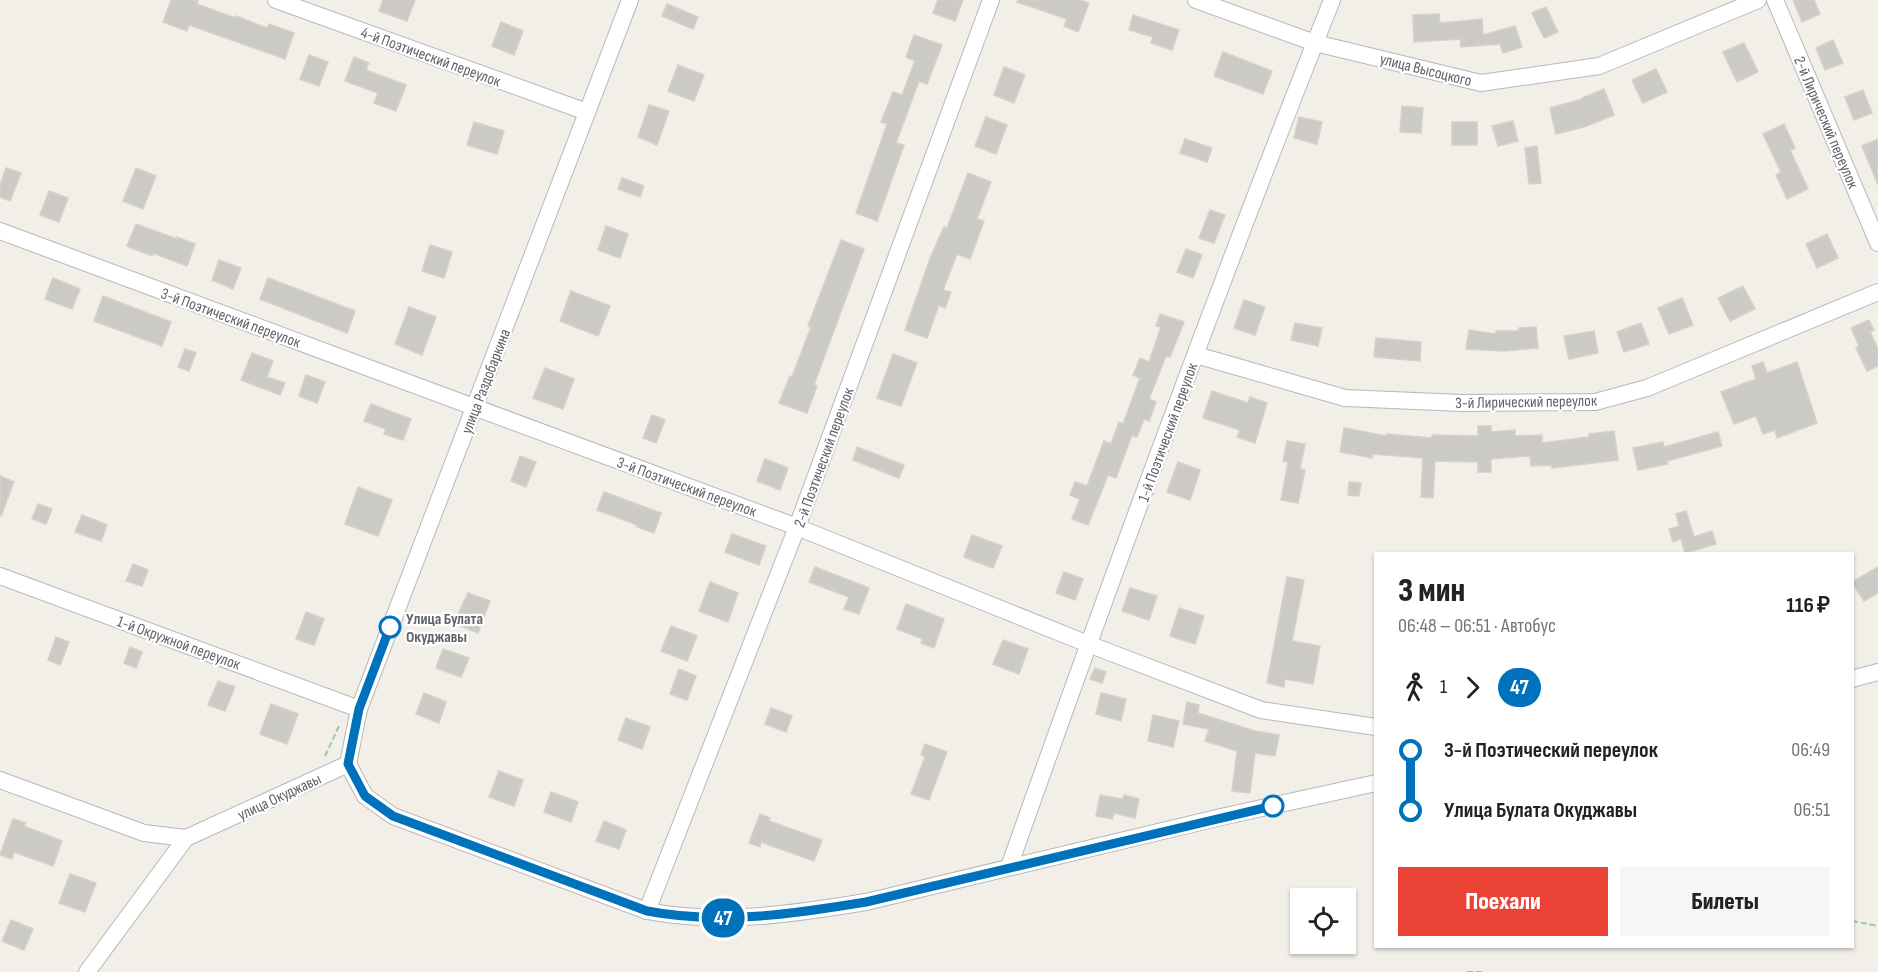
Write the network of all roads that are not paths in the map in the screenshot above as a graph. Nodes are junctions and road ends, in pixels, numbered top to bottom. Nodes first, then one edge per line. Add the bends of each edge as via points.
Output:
1 (276, 0) edge
2 (630, 0) edge
3 (991, 0) edge
4 (1196, 0) edge
5 (1332, 0) edge
6 (1758, 0) edge
7 (1775, 0) edge
8 (1315, 43) junction
9 (587, 112) junction
10 (0, 231) edge
11 (1878, 243) edge
12 (1878, 292) edge
13 (1196, 355) junction
14 (475, 408) junction
15 (797, 527) junction
16 (0, 576) edge
17 (1088, 644) junction
18 (1878, 672) edge
19 (1854, 678) edge
20 (359, 709) junction
21 (1374, 727) edge
22 (348, 764) junction
23 (0, 780) edge
24 (1374, 783) edge
25 (186, 838) junction
26 (1009, 867) junction
27 (647, 911) junction
28 (87, 972) edge

1 - 9 street, 4-й Поэтический переулок
2 - 9 street, улица Раздобаркина
3 - 15 street, 2-й Поэтический переулок
4 - 8 street, улица Высоцкого
5 - 8 street, 1-й Поэтический переулок
6 - 8 street, улица Высоцкого via 1599,66 1480,83
7 - 11 street, 2-й Лирический переулок
8 - 13 street, 1-й Поэтический переулок
9 - 14 street, улица Раздобаркина
10 - 14 street, 3-й Поэтический переулок
12 - 13 street, 3-й Лирический переулок via 1647,388 1595,402 1462,403 1345,398
13 - 17 street, 1-й Поэтический переулок
14 - 15 street, 3-й Поэтический переулок
14 - 20 street, улица Раздобаркина
15 - 17 street, 3-й Поэтический переулок
15 - 27 street, 2-й Поэтический переулок
16 - 20 street, 1-й Окружной переулок
17 - 21 street, 3-й Поэтический переулок via 1261,710
17 - 26 street, 1-й Поэтический переулок
18 - 19 street
20 - 22 street, улица Раздобаркина
22 - 25 street, улица Окуджавы
22 - 27 street via 365,796 393,816
23 - 25 street via 144,833
24 - 26 street
25 - 28 street
26 - 27 street via 808,912 708,918

